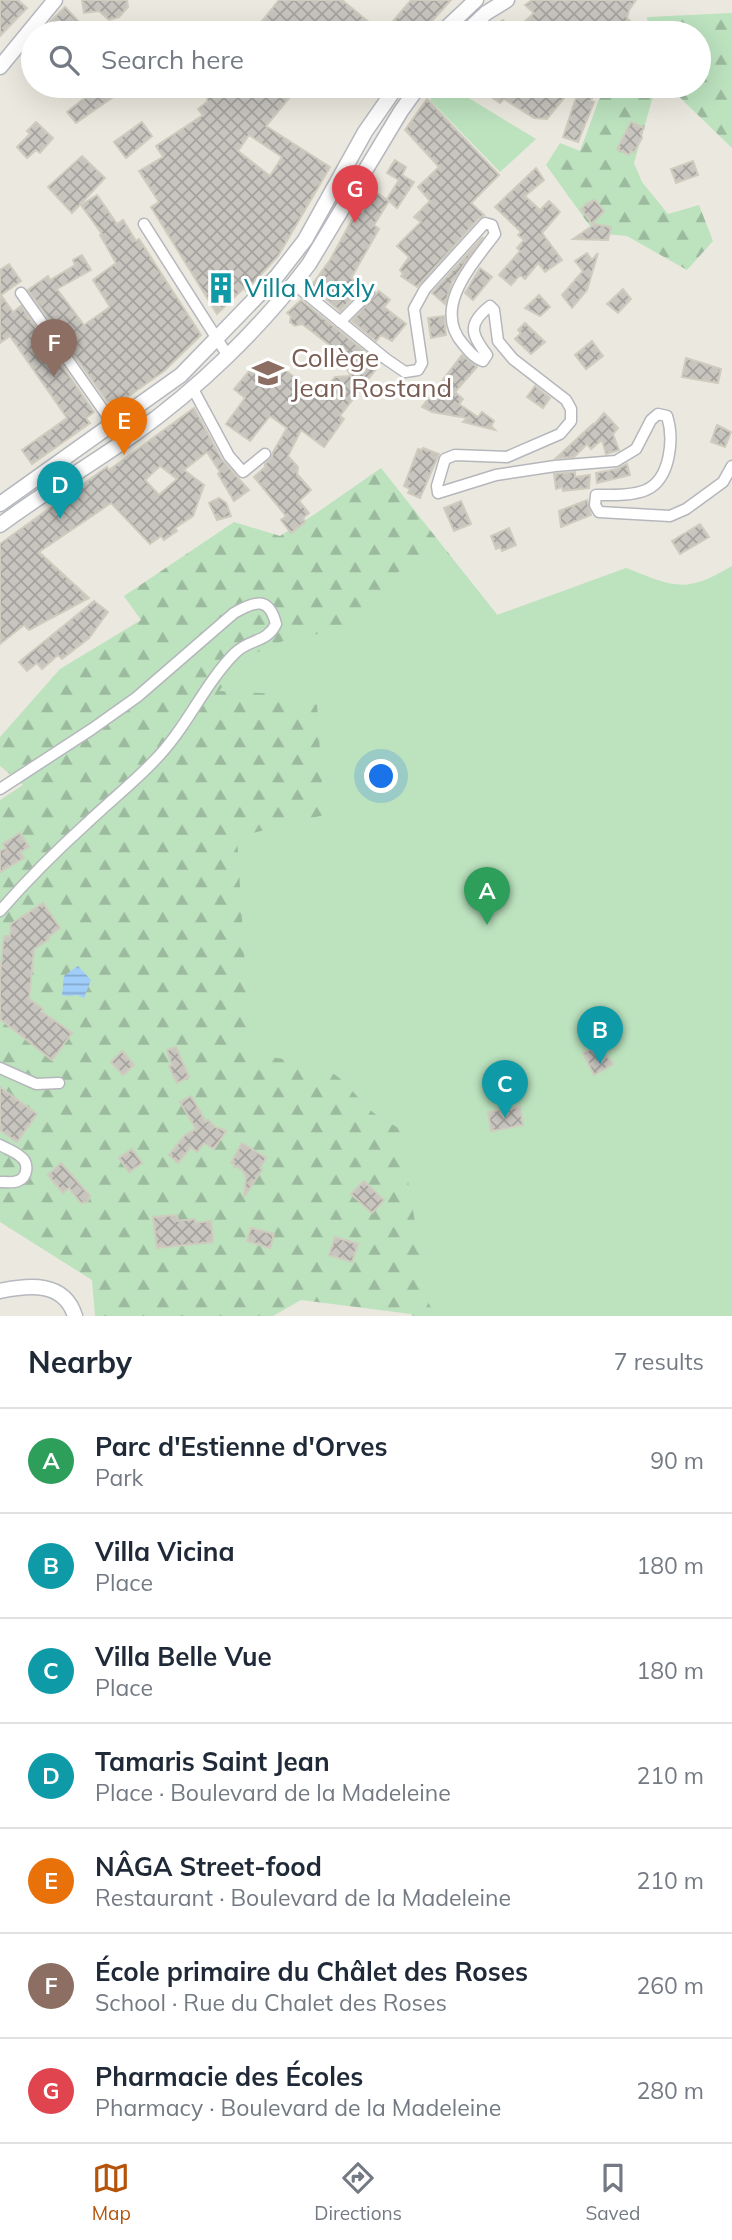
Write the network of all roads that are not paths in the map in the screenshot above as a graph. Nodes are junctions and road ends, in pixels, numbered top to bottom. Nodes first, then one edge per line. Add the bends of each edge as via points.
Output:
1 (55, 0) edge
2 (476, 0) edge
3 (506, 0) edge
4 (38, 21) edge
5 (454, 21) edge
6 (478, 21) edge
7 (21, 41) edge
8 (0, 67) edge
9 (389, 98) edge
10 (410, 98) edge
11 (144, 224) dead end
12 (294, 284) junction
13 (21, 293) dead end
14 (369, 293) dead end
15 (340, 322) junction
16 (215, 340) junction
17 (228, 356) junction
18 (193, 389) junction
19 (113, 424) junction
20 (265, 454) dead end
21 (732, 466) edge
22 (0, 504) edge
23 (0, 525) edge
24 (0, 789) edge
25 (0, 911) edge
26 (0, 1068) edge
27 (59, 1083) dead end
28 (0, 1145) edge
29 (0, 1182) edge
30 (0, 1291) edge
31 (75, 1316) edge

1 - 4 street
2 - 5 street
3 - 6 street
7 - 8 street
9 - 16 street via 297,253
10 - 12 street
11 - 16 street
12 - 15 street
12 - 17 street
13 - 19 street
14 - 15 street
15 - 21 street via 405,372 418,370 422,363 414,309 425,289 485,223 492,225 495,234 458,285 451,307 457,337 483,362 487,355 473,328 478,315 489,306 494,310 498,341 513,359 566,400 571,421 560,434 507,457 455,455 445,459 438,493 496,475 616,461 636,449 658,414 667,416 671,428 672,448 662,474 648,489 596,495 599,512 670,516 723,482
16 - 17 street
16 - 19 street via 181,375
17 - 18 street
18 - 20 street via 229,456 243,472
18 - 23 street
19 - 22 street
24 - 25 street via 137,697 234,613 258,603 268,606 274,615 272,634 236,651 155,761
26 - 27 street via 36,1084
28 - 29 street via 20,1155 27,1170 16,1182
30 - 31 street via 47,1287 63,1296

